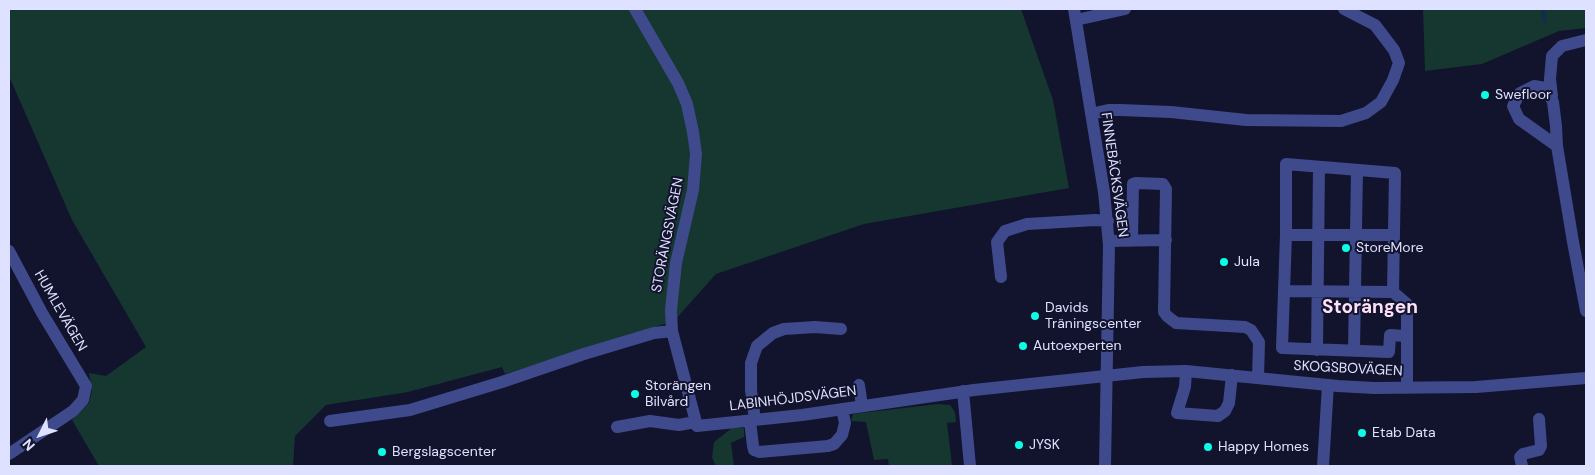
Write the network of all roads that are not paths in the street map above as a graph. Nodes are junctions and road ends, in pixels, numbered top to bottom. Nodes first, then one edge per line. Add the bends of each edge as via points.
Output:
1 (635, 9) edge
2 (1125, 9) edge
3 (1344, 9) edge
4 (1075, 15) edge
5 (1586, 40) edge
6 (1553, 102) junction
7 (1091, 114) junction
8 (1557, 146) junction
9 (1319, 167) junction
10 (1357, 170) junction
11 (1108, 221) junction
12 (1286, 235) junction
13 (1318, 235) junction
14 (1356, 235) junction
15 (1394, 235) junction
16 (1132, 240) junction
17 (1166, 240) junction
18 (1109, 241) junction
19 (9, 250) edge
20 (1001, 277) dead end
21 (1583, 279) edge
22 (1284, 291) junction
23 (1318, 291) junction
24 (1355, 292) junction
25 (1393, 292) junction
26 (1586, 311) edge
27 (840, 329) dead end
28 (672, 331) junction
29 (1406, 336) junction
30 (1317, 350) junction
31 (1354, 351) junction
32 (1186, 371) junction
33 (1232, 375) junction
34 (1108, 377) junction
35 (1258, 378) junction
36 (1586, 378) edge
37 (859, 385) dead end
38 (1328, 385) junction
39 (1407, 388) junction
40 (963, 391) junction
41 (862, 406) junction
42 (842, 409) junction
43 (1539, 419) dead end
44 (330, 421) dead end
45 (752, 421) junction
46 (696, 422) junction
47 (617, 427) dead end
48 (9, 454) edge
49 (970, 466) edge
50 (1105, 466) edge
51 (1323, 466) edge
52 (1522, 466) edge

1 - 28 street, STORÄNGSVÄGEN via 687,104 696,154 693,190 672,287
2 - 4 street
3 - 7 street via 1375,25 1394,50 1399,63 1381,102 1366,113 1342,121 1246,120 1120,110
4 - 7 street, FINNEBÄCKSVÄGEN
5 - 6 street via 1562,46 1552,56
6 - 8 street
6 - 8 street via 1546,88 1534,86 1520,93 1513,106 1519,119
7 - 11 street, FINNEBÄCKSVÄGEN
8 - 21 street
9 - 10 street
9 - 12 street via 1286,164
9 - 13 street
10 - 14 street
10 - 15 street via 1395,173
11 - 18 street, FINNEBÄCKSVÄGEN
11 - 20 street via 1027,224 1005,231 997,242
12 - 13 street
12 - 22 street
13 - 14 street
13 - 23 street
14 - 15 street
14 - 24 street
15 - 25 street
16 - 17 street
16 - 17 street via 1132,188 1136,183 1163,184 1166,189
16 - 18 street
17 - 35 street via 1164,312 1176,323 1251,330 1260,342
18 - 34 street, FINNEBÄCKSVÄGEN
19 - 48 street, HUMLEVÄGEN via 86,386 83,400 73,411
21 - 26 street
22 - 23 street
22 - 30 street via 1282,348
23 - 24 street
23 - 30 street
24 - 25 street
24 - 31 street
25 - 29 street via 1407,304
27 - 45 street via 784,329 757,346 751,363
28 - 44 street via 593,351 410,410
28 - 46 street
29 - 31 street via 1390,336 1389,352
29 - 39 street
30 - 31 street
32 - 33 street, SKOGSBOVÄGEN
32 - 33 street via 1177,413 1218,416 1229,403
32 - 34 street, SKOGSBOVÄGEN
33 - 35 street, SKOGSBOVÄGEN
34 - 40 street, LABINHÖJDSVÄGEN
34 - 50 street, FINNEBÄCKSVÄGEN
35 - 38 street, SKOGSBOVÄGEN
36 - 39 street, SKOGSBOVÄGEN via 1476,387
37 - 41 street
38 - 39 street, SKOGSBOVÄGEN
38 - 51 street
40 - 41 street, LABINHÖJDSVÄGEN
40 - 49 street
41 - 42 street, LABINHÖJDSVÄGEN
42 - 45 street, LABINHÖJDSVÄGEN
42 - 45 street via 845,423 842,435 828,446 759,452 753,446
43 - 52 street via 1541,446 1539,450 1522,454
45 - 46 street, LABINHÖJDSVÄGEN via 697,426
46 - 47 street via 678,425 650,421

